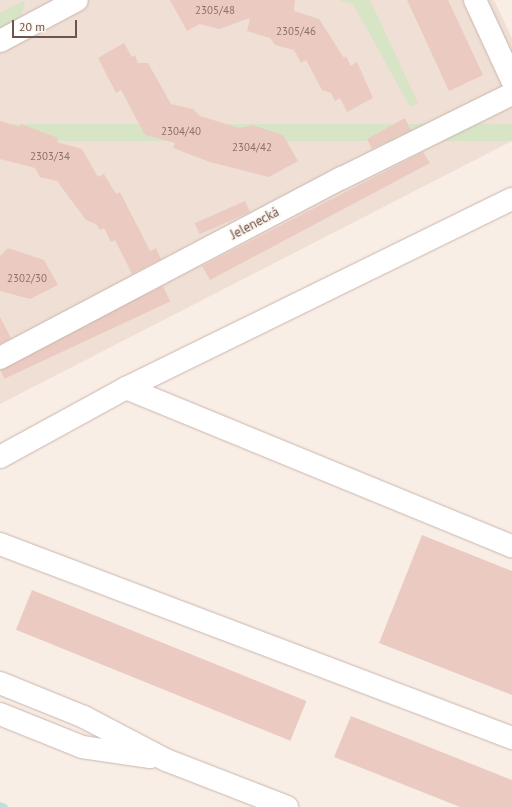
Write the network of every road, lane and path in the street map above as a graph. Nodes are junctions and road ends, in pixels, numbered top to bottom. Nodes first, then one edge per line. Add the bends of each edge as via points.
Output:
1 (77, 0) edge
2 (475, 0) edge
3 (48, 7) edge
4 (0, 42) edge
5 (512, 80) edge
6 (512, 94) edge
7 (512, 199) edge
8 (0, 358) edge
9 (126, 388) junction
10 (0, 457) edge
11 (0, 544) edge
12 (512, 546) edge
13 (0, 683) edge
14 (0, 714) edge
15 (512, 738) edge
16 (166, 760) junction
17 (287, 807) edge

1 - 3 street
2 - 5 street
3 - 4 street
6 - 8 street, Jelenecká via 342,178
7 - 9 street
9 - 10 street
9 - 12 street
11 - 15 street
13 - 16 street via 84,717
14 - 16 street via 82,747
16 - 17 street

